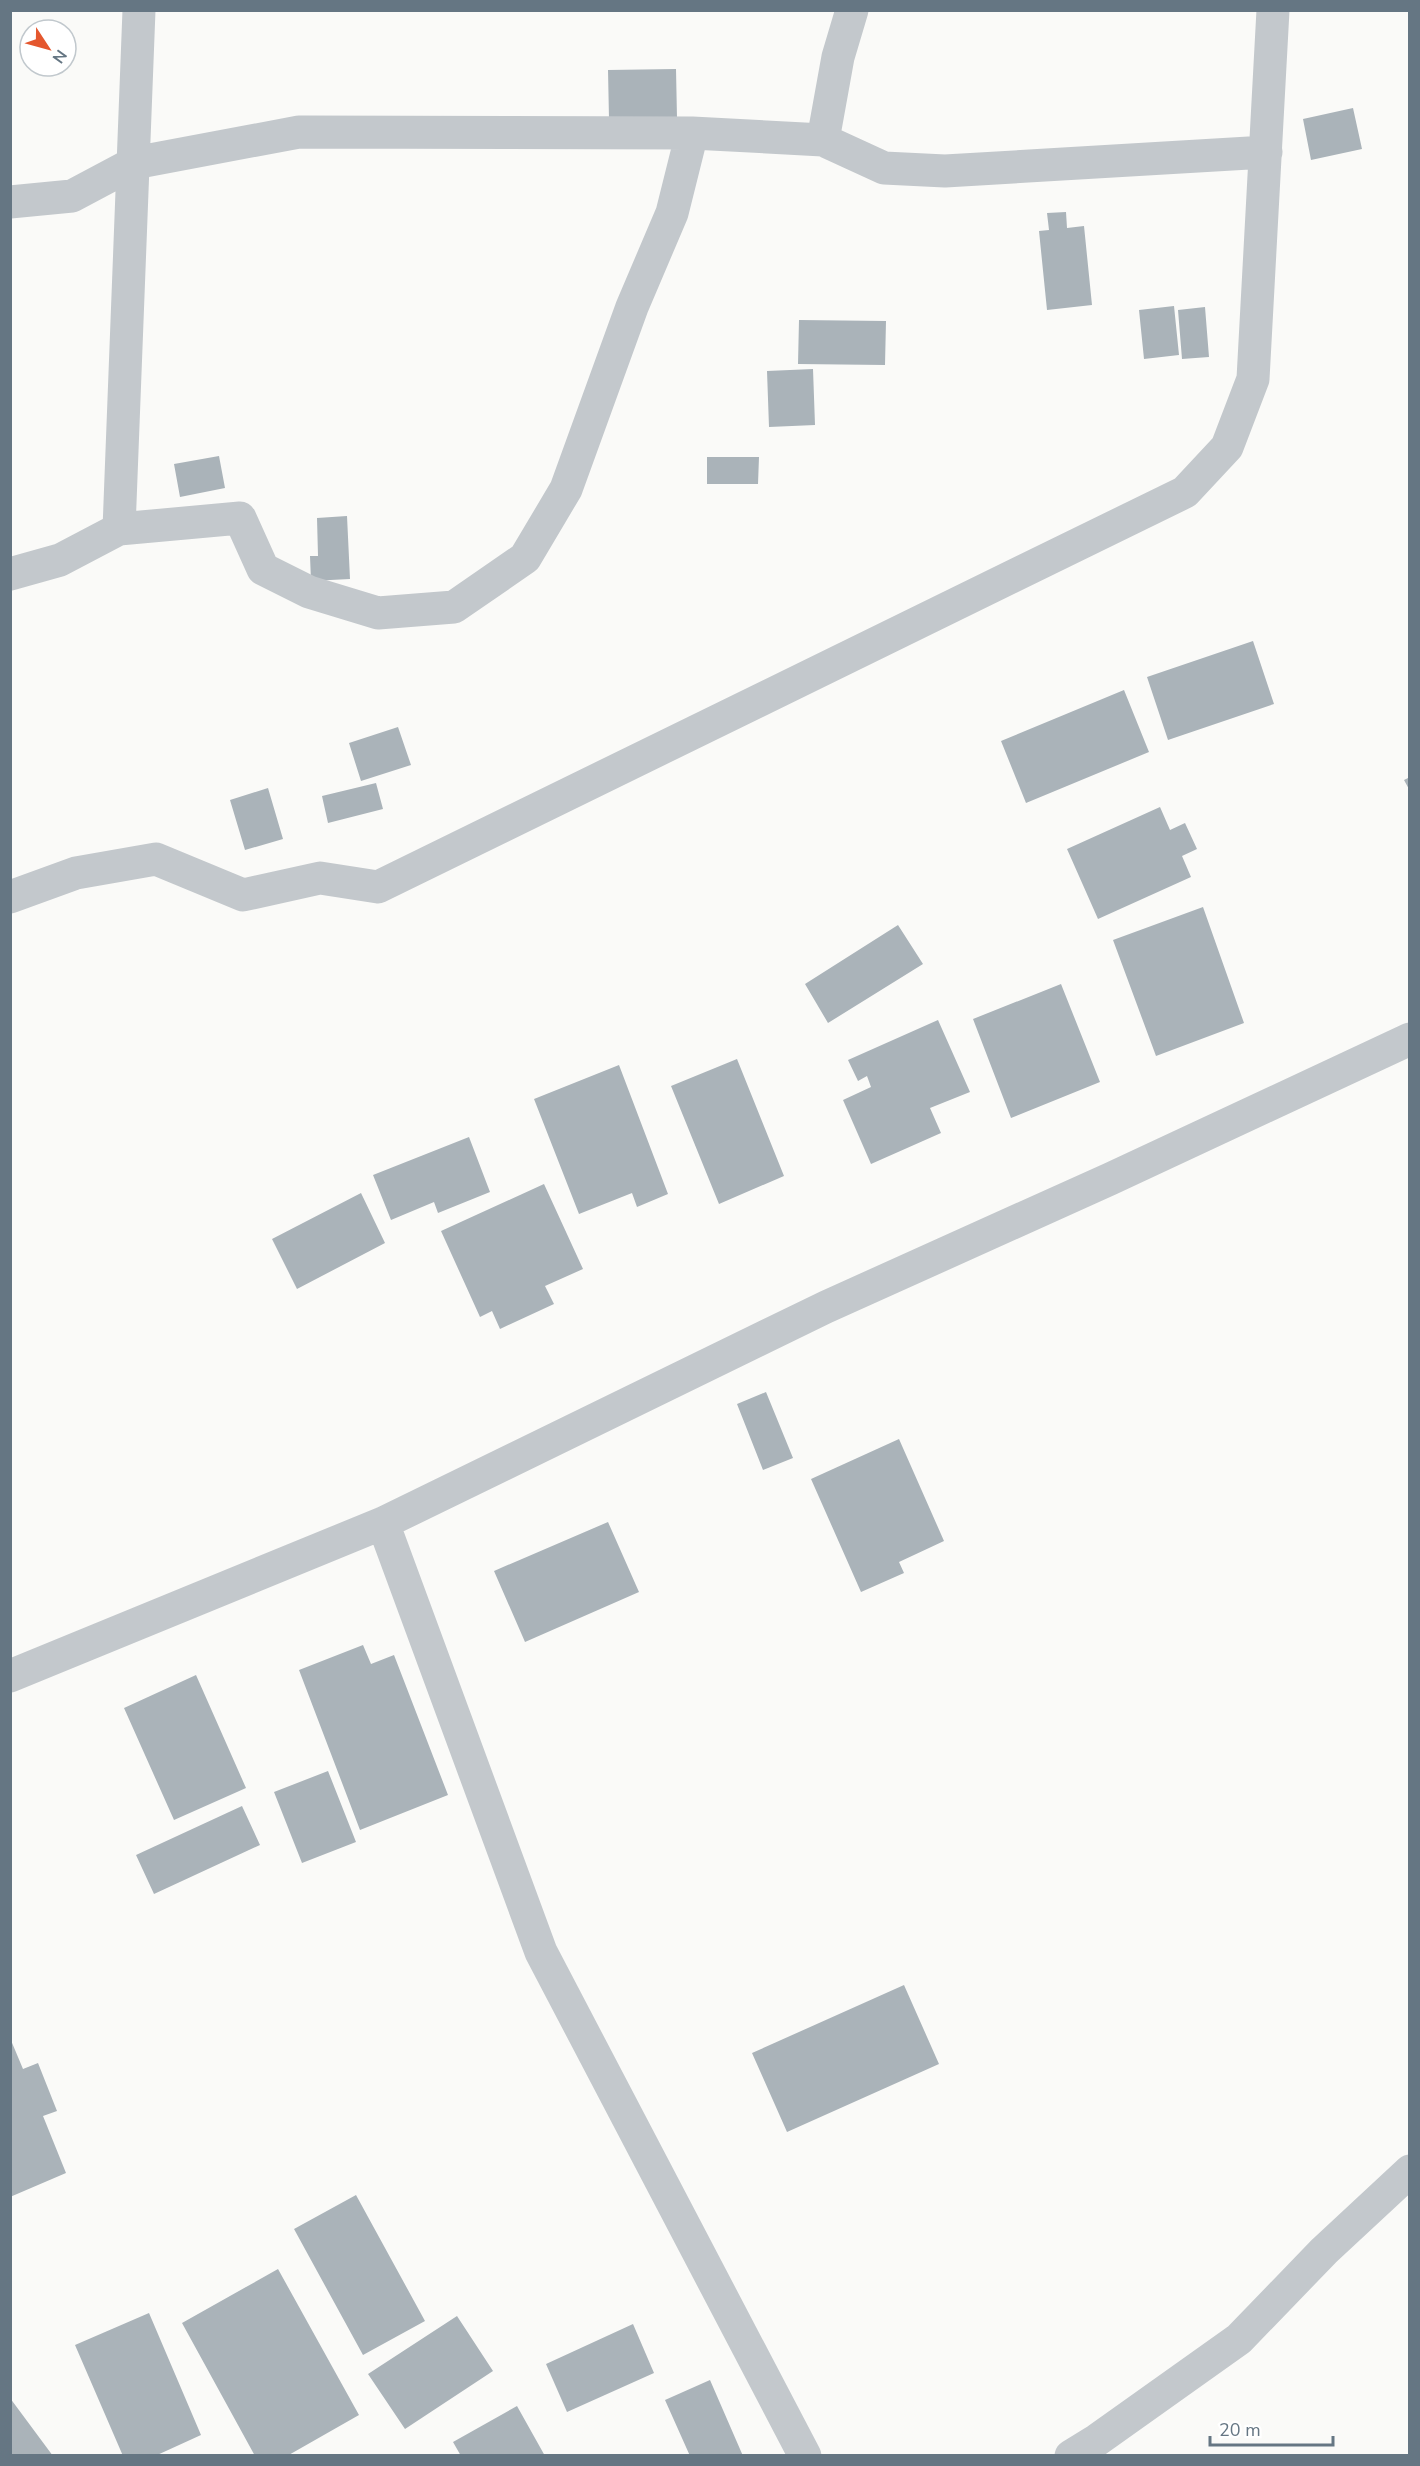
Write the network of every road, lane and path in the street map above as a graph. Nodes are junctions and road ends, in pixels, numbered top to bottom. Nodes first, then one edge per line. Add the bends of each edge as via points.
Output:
1 (139, 10) edge
2 (852, 10) edge
3 (1273, 10) edge
4 (692, 133) junction
5 (823, 140) junction
6 (1266, 152) junction
7 (134, 163) junction
8 (10, 202) edge
9 (119, 529) junction
10 (10, 574) edge
11 (10, 897) edge
12 (1410, 1039) edge
13 (383, 1523) junction
14 (10, 1676) edge
15 (1410, 2171) edge
16 (806, 2455) edge
17 (1071, 2456) edge

1 - 7 street
2 - 5 street via 838,57
3 - 6 street
4 - 5 street
4 - 7 street via 299,132
4 - 9 street via 672,213 632,307 566,489 525,558 516,565 454,607 378,613 309,592 263,569 240,518
5 - 6 street via 884,168 945,171
6 - 11 street via 1252,379 1227,447 1185,492 378,887 320,878 243,895 156,859 76,873
7 - 8 street via 72,196
7 - 9 street
9 - 10 street via 60,560
12 - 13 street via 825,1307
13 - 14 street
13 - 16 street via 541,1952
15 - 17 street via 1324,2251 1239,2339

